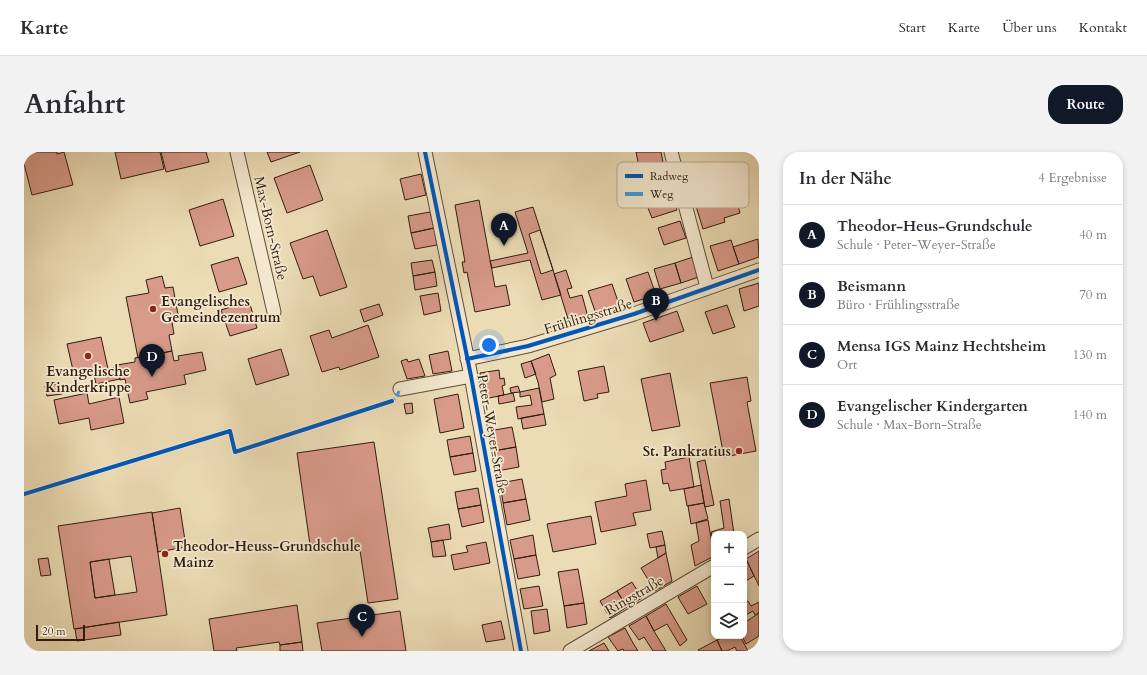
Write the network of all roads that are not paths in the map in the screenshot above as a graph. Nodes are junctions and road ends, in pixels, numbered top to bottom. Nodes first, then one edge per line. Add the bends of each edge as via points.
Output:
1 (237, 152) edge
2 (425, 152) edge
3 (671, 152) edge
4 (674, 162) edge
5 (686, 208) edge
6 (759, 270) edge
7 (707, 287) junction
8 (274, 312) dead end
9 (468, 359) junction
10 (471, 376) junction
11 (400, 389) dead end
12 (759, 539) edge
13 (747, 546) edge
14 (712, 567) edge
15 (521, 651) edge
16 (570, 651) edge

1 - 8 street, Max-Born-Straße
2 - 9 street, Peter-Weyer-Straße
3 - 4 street
5 - 7 street
6 - 7 street, Frühlingsstraße
7 - 9 street, Frühlingsstraße via 634,314 528,346
9 - 10 street, Peter-Weyer-Straße
10 - 11 street
10 - 15 street, Peter-Weyer-Straße
12 - 13 street
14 - 16 street, Ringstraße

